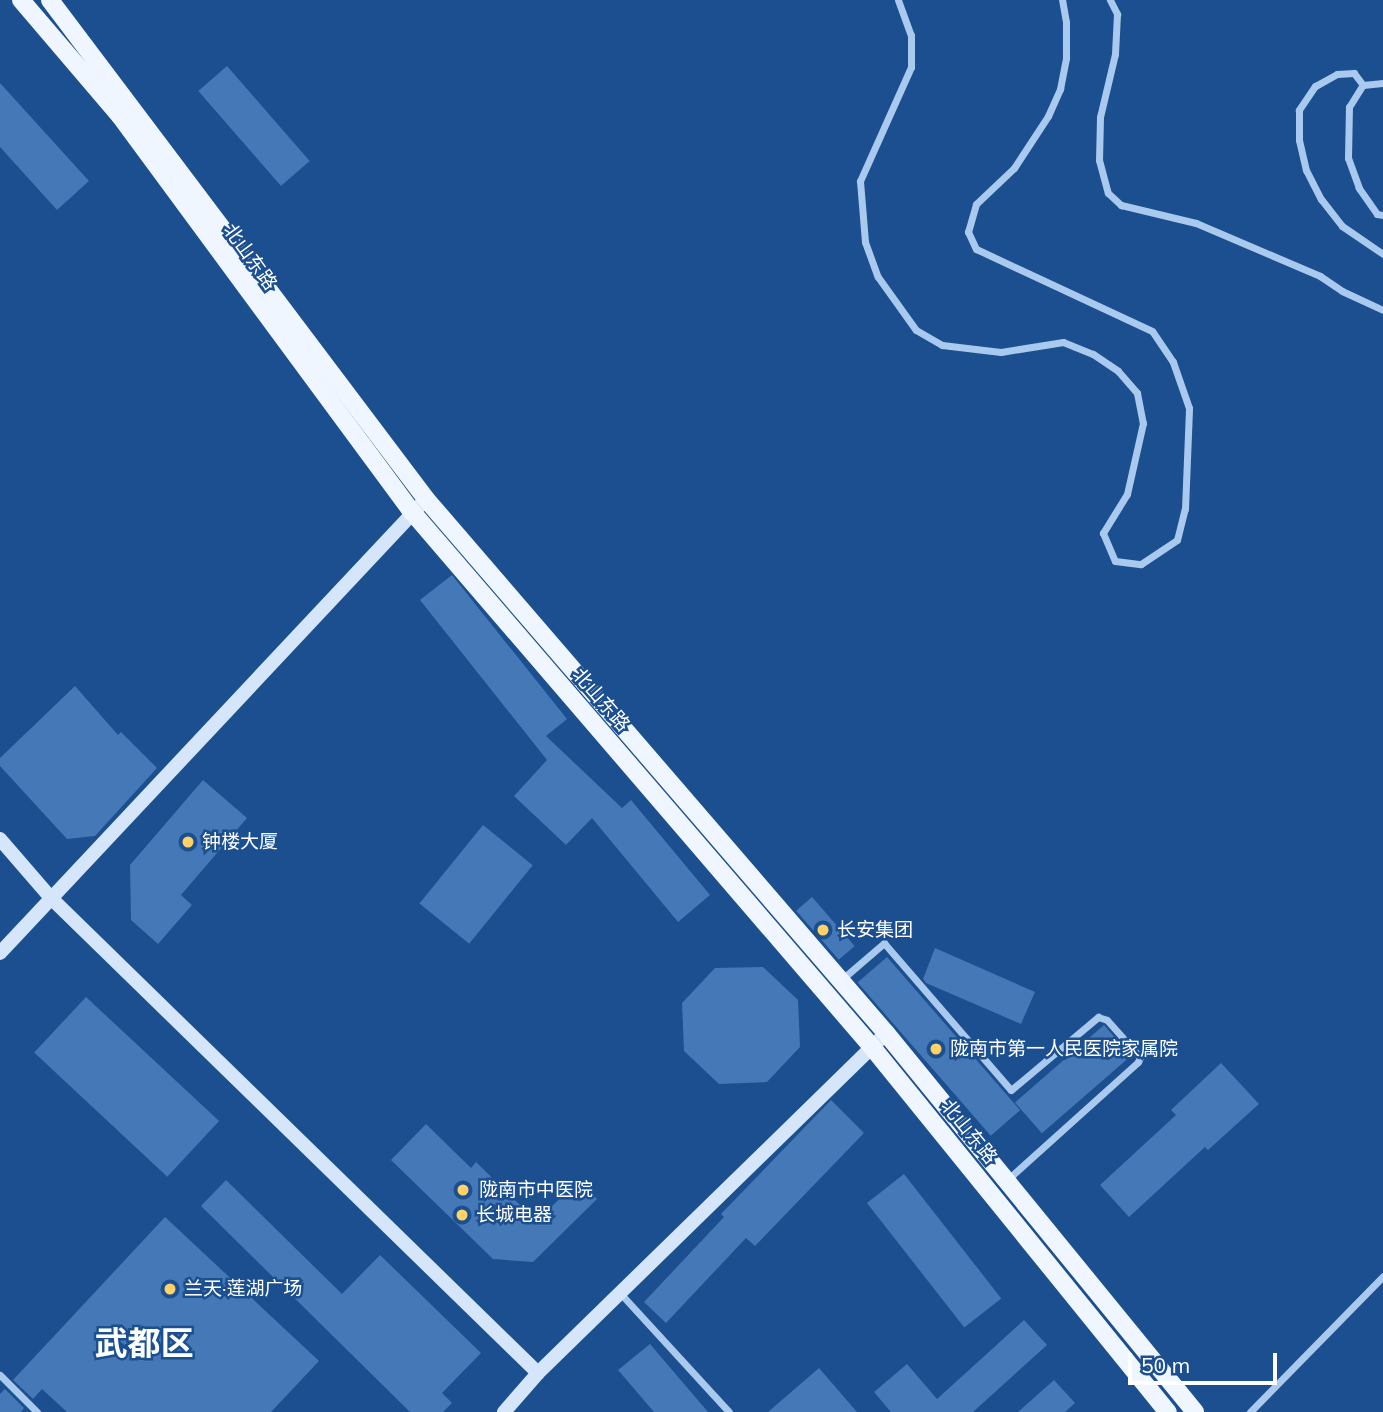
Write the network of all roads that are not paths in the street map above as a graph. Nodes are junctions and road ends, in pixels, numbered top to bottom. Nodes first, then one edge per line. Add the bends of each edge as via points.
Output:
1 (21, 0) edge
2 (50, 0) edge
3 (898, 0) edge
4 (1062, 0) edge
5 (1110, 0) edge
6 (1383, 83) edge
7 (1363, 85) junction
8 (1383, 215) edge
9 (1383, 254) edge
10 (1383, 310) edge
11 (426, 499) junction
12 (413, 513) junction
13 (0, 839) edge
14 (51, 898) junction
15 (0, 953) edge
16 (841, 980) junction
17 (886, 1033) junction
18 (872, 1047) junction
19 (1006, 1180) junction
20 (1383, 1276) edge
21 (620, 1293) junction
22 (538, 1373) junction
23 (0, 1375) edge
24 (37, 1412) edge
25 (504, 1412) edge
26 (729, 1412) edge
27 (1168, 1412) edge
28 (1195, 1412) edge
29 (1250, 1412) edge

1 - 12 main road, 北山东路 via 120,116
2 - 11 main road, 北山东路
3 - 4 street via 911,35 911,67 860,181 865,242 878,277 916,330 942,345 1001,352 1063,342 1118,371 1137,393 1143,423 1127,494 1103,533 1115,561 1141,564 1177,540 1185,509 1189,408 1173,362 1152,331 976,248 968,232 976,204 1014,168 1060,89 1066,58
5 - 10 street via 1117,14 1115,54 1100,117 1099,160 1108,193 1121,205 1196,223 1307,270
6 - 7 street
7 - 8 street via 1349,107 1348,158 1359,188 1377,214
7 - 9 street via 1354,73 1337,74 1315,86 1298,110 1298,141 1321,200 1342,226
11 - 12 street
11 - 16 main road, 北山东路
12 - 14 street
12 - 18 main road, 北山东路
13 - 14 street
14 - 15 street
14 - 22 street
16 - 17 main road, 北山东路
16 - 19 street via 884,943 1011,1090 1098,1017 1107,1020 1140,1057
17 - 18 street
17 - 19 main road, 北山东路
18 - 21 street
18 - 27 main road, 北山东路
19 - 28 main road, 北山东路
20 - 29 street
21 - 22 street
21 - 26 street
22 - 25 street
23 - 24 street

